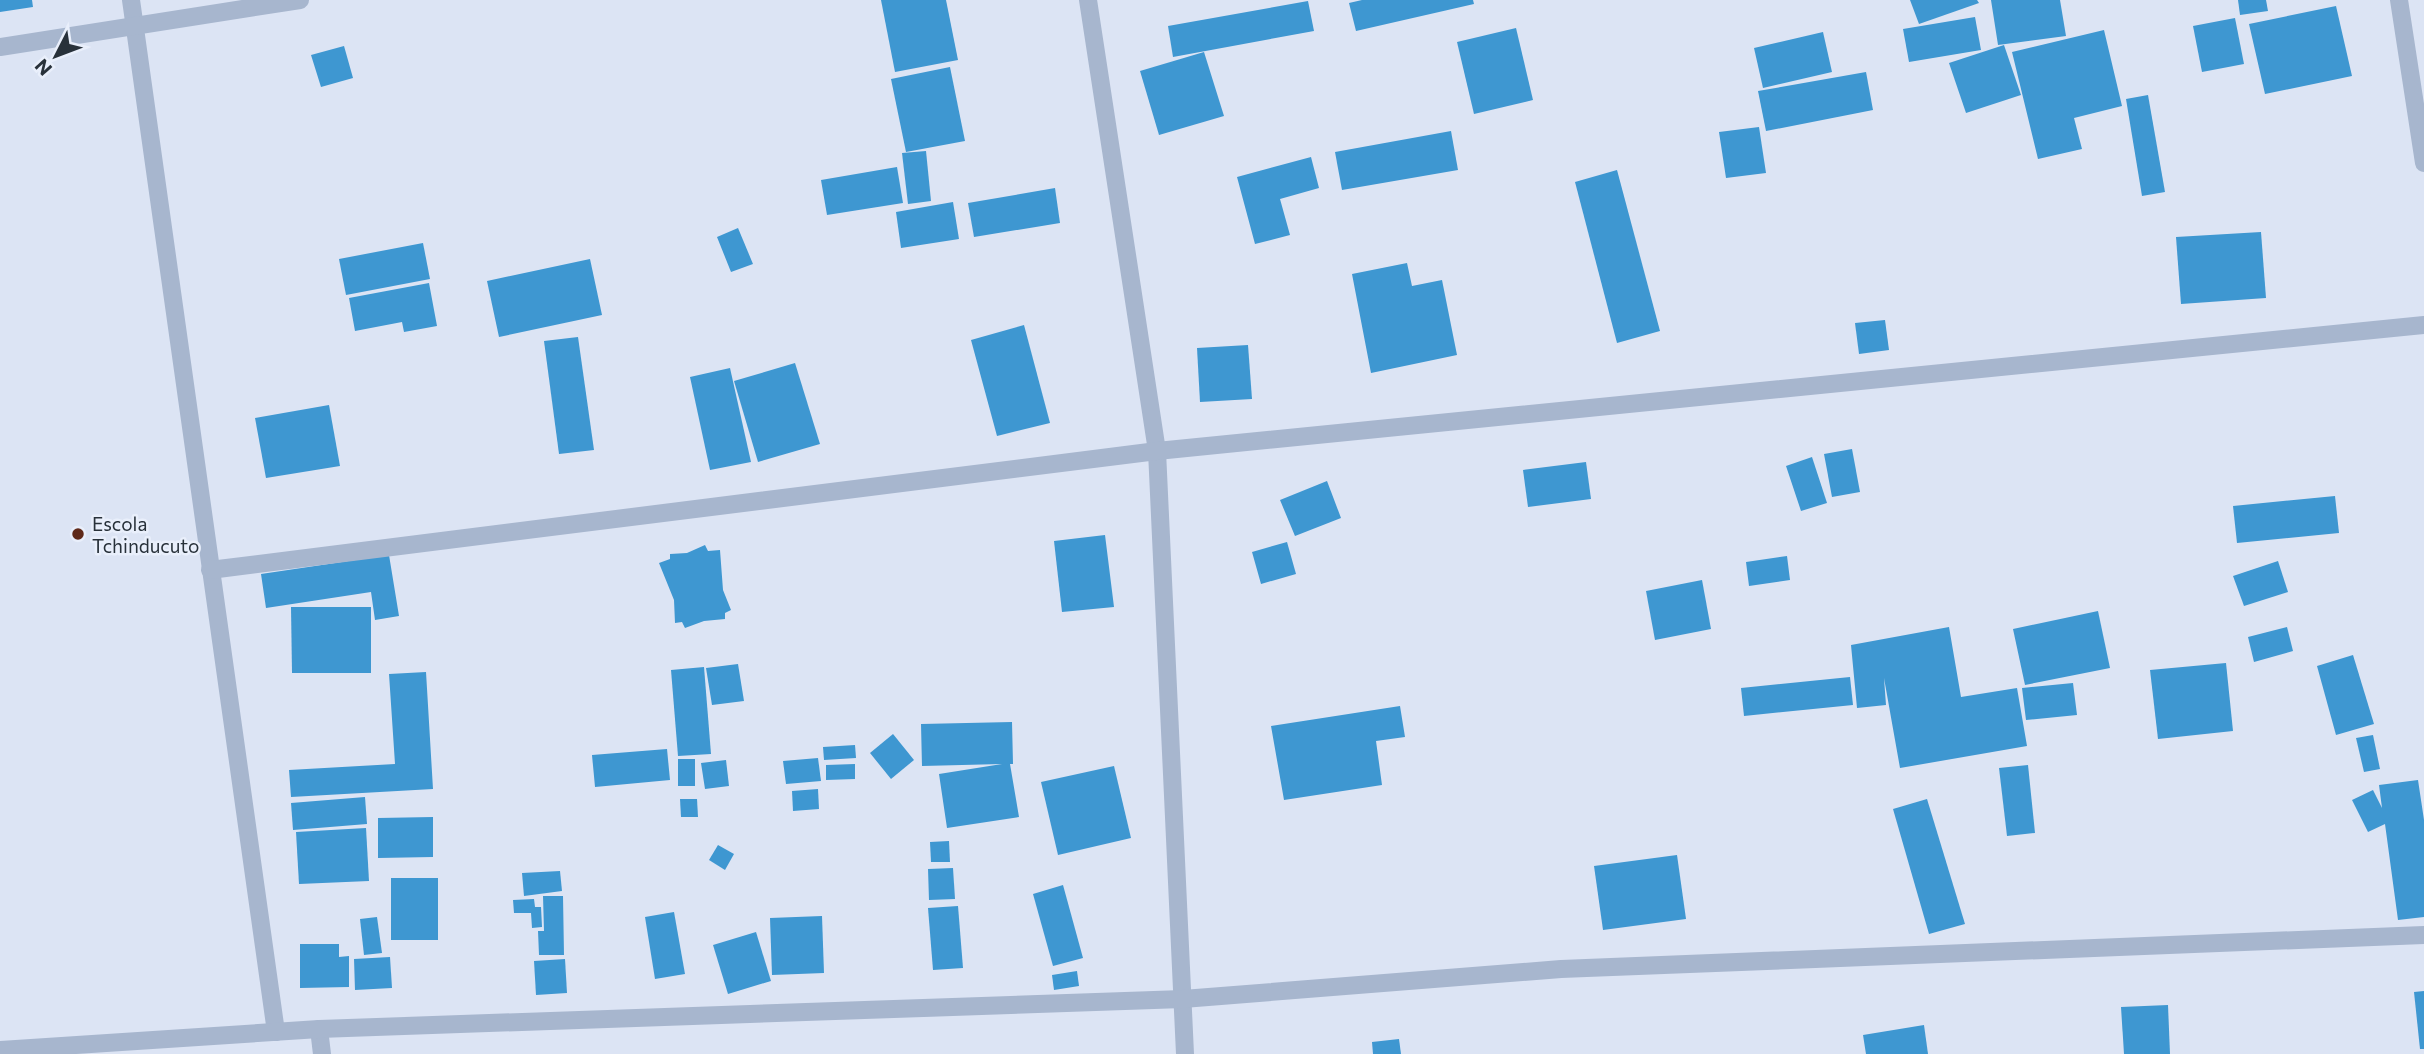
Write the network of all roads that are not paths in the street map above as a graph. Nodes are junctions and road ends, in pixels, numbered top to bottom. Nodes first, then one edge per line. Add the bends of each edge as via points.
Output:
1 (131, 0) edge
2 (300, 0) edge
3 (1088, 0) edge
4 (2399, 0) edge
5 (134, 25) junction
6 (0, 47) edge
7 (2424, 163) edge
8 (2424, 325) edge
9 (1157, 451) junction
10 (210, 570) junction
11 (2424, 935) edge
12 (1183, 999) junction
13 (319, 1029) junction
14 (276, 1032) junction
15 (121, 1049) edge
16 (0, 1050) edge
17 (322, 1054) edge
18 (1185, 1054) edge

1 - 5 street
2 - 5 street
3 - 9 street
4 - 7 street
5 - 6 street
5 - 10 street
8 - 9 street
9 - 10 street
9 - 12 street
10 - 14 street
11 - 12 street via 1561,969
12 - 13 street
12 - 18 street
13 - 14 street
13 - 17 street
14 - 15 street
15 - 16 street

